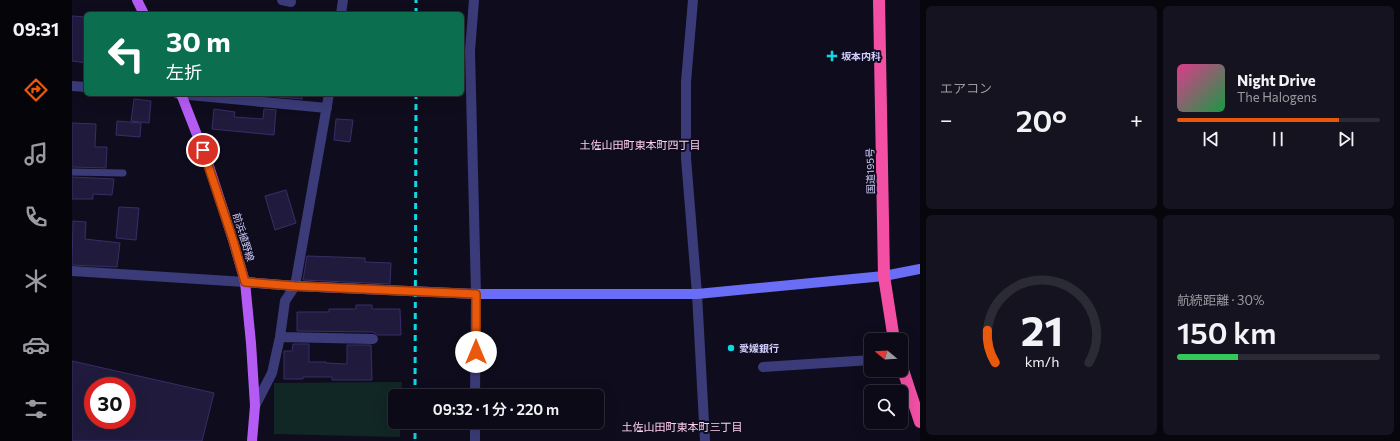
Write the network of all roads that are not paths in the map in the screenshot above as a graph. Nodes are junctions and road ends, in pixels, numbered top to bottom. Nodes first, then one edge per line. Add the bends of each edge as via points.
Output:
1 (137, 0) edge
2 (343, 0) edge
3 (474, 0) edge
4 (693, 0) edge
5 (879, 0) edge
6 (143, 12) edge
7 (341, 12) edge
8 (72, 86) edge
9 (84, 87) edge
10 (181, 96) edge
11 (201, 96) edge
12 (329, 96) edge
13 (327, 108) junction
14 (72, 172) edge
15 (123, 173) dead end
16 (920, 269) edge
17 (72, 271) edge
18 (884, 276) junction
19 (245, 282) junction
20 (295, 286) junction
21 (476, 294) junction
22 (697, 294) junction
23 (893, 333) edge
24 (280, 337) junction
25 (373, 339) dead end
26 (864, 360) edge
27 (763, 367) dead end
28 (905, 377) edge
29 (475, 389) edge
30 (255, 406) junction
31 (920, 422) edge
32 (475, 429) edge
33 (252, 441) edge
34 (475, 441) edge
35 (705, 441) edge

1 - 6 main road
2 - 7 street
3 - 21 street via 470,51
4 - 22 street via 686,82 686,158
5 - 18 highway, 国道195号
8 - 9 street
10 - 19 main road, 前浜植野線 via 208,163
11 - 13 street
12 - 13 street
13 - 20 street
14 - 15 lane
16 - 18 street
17 - 19 street
18 - 22 street
18 - 23 highway, 国道195号
19 - 20 street
19 - 30 main road, 前浜植野線
20 - 21 street
20 - 24 street via 285,301
21 - 22 street
21 - 29 street
22 - 35 street
24 - 25 street
24 - 30 street via 272,373
26 - 27 street
28 - 31 highway
30 - 33 main road, 前浜植野線
32 - 34 street

